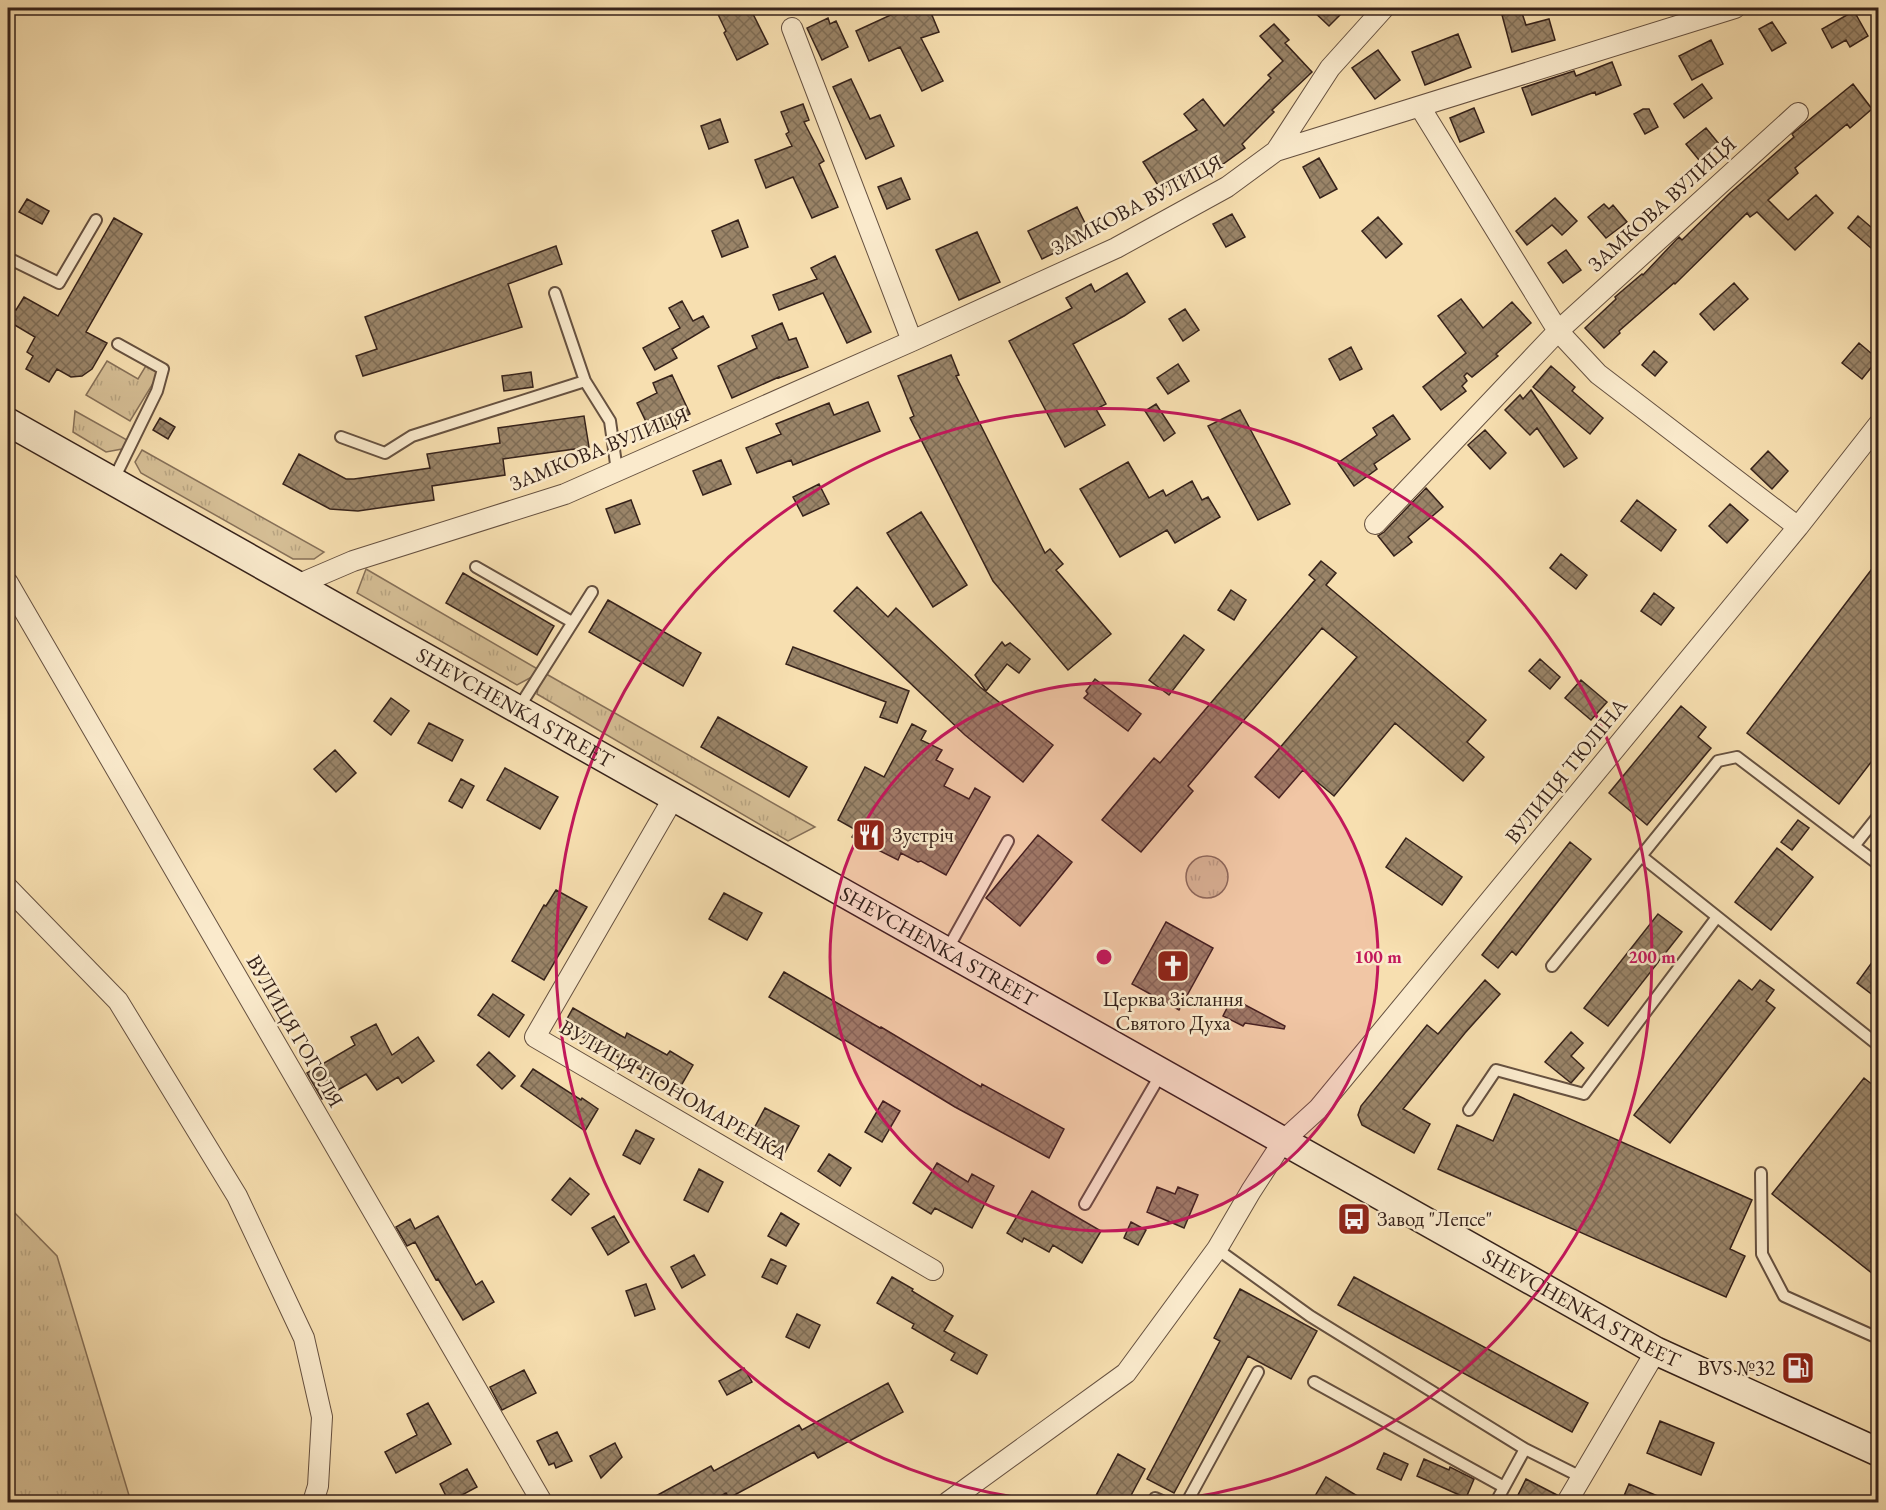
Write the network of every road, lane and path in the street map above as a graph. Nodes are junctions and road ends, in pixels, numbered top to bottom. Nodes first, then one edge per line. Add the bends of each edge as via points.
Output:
1 (1384, 8) edge
2 (1735, 8) edge
3 (792, 28) dead end
4 (1420, 107) junction
5 (1798, 113) dead end
6 (1276, 151) junction
7 (96, 220) dead end
8 (8, 258) edge
9 (555, 293) dead end
10 (1558, 331) junction
11 (912, 340) junction
12 (118, 344) dead end
13 (585, 381) junction
14 (8, 422) edge
15 (1878, 425) edge
16 (340, 436) dead end
17 (617, 471) junction
18 (113, 481) junction
19 (1375, 524) dead end
20 (1798, 527) junction
21 (476, 567) dead end
22 (8, 583) edge
23 (297, 585) junction
24 (592, 592) dead end
25 (572, 622) junction
26 (518, 709) junction
27 (674, 797) junction
28 (1878, 816) edge
29 (1008, 842) dead end
30 (1855, 845) junction
31 (1641, 856) junction
32 (1878, 864) edge
33 (8, 888) edge
34 (1717, 917) junction
35 (947, 951) junction
36 (1552, 966) dead end
37 (1878, 1045) edge
38 (1162, 1072) junction
39 (1469, 1110) dead end
40 (1284, 1140) junction
41 (1761, 1173) dead end
42 (1085, 1204) dead end
43 (1217, 1249) junction
44 (933, 1270) dead end
45 (1878, 1338) edge
46 (1656, 1351) junction
47 (1258, 1372) dead end
48 (1314, 1382) dead end
49 (1526, 1449) junction
50 (1878, 1452) edge
51 (1581, 1477) junction
52 (1504, 1487) junction
53 (313, 1503) edge
54 (542, 1503) edge
55 (948, 1503) edge
56 (1153, 1503) edge
57 (1164, 1503) edge
58 (1187, 1503) edge
59 (1496, 1503) edge
60 (1567, 1503) edge

1 - 6 street via 1330,68
2 - 4 street, ЗАМКОВА ВУЛИЦЯ
3 - 11 street
4 - 6 street, ЗАМКОВА ВУЛИЦЯ
4 - 10 street
5 - 10 street, ЗАМКОВА ВУЛИЦЯ
6 - 11 street, ЗАМКОВА ВУЛИЦЯ via 1227,187 1116,248
7 - 8 lane via 59,283
9 - 13 lane
10 - 19 street, ЗАМКОВА ВУЛИЦЯ
10 - 20 street via 1598,374
11 - 17 street, ЗАМКОВА ВУЛИЦЯ
12 - 18 lane via 163,369 157,391
13 - 16 lane via 412,436 385,453
13 - 17 lane via 610,421
14 - 18 main road, SHEVCHENKA STREET
15 - 20 street, ВУЛИЦЯ ТЮЛІНА
17 - 23 street, ЗАМКОВА ВУЛИЦЯ via 565,494 353,561
18 - 23 main road, SHEVCHENKA STREET
20 - 40 street, ВУЛИЦЯ ТЮЛІНА via 1318,1109
21 - 25 lane
22 - 54 street, ВУЛИЦЯ ГОГОЛЯ
23 - 26 main road, SHEVCHENKA STREET
24 - 25 lane
25 - 26 lane
26 - 27 main road, SHEVCHENKA STREET
27 - 35 main road, SHEVCHENKA STREET
27 - 44 street, ВУЛИЦЯ ПОНОМАРЕНКА via 535,1037
28 - 30 lane
29 - 35 lane
30 - 31 lane via 1737,757 1718,761
30 - 32 lane
31 - 34 lane
31 - 36 lane
33 - 53 street via 118,1000 237,1196 304,1338 322,1417 318,1486
34 - 37 lane
34 - 39 lane via 1584,1094 1496,1070
35 - 38 main road, SHEVCHENKA STREET
38 - 40 main road, SHEVCHENKA STREET
38 - 42 lane
40 - 43 street, ВУЛИЦЯ ТЮЛІНА
40 - 46 main road, SHEVCHENKA STREET
41 - 45 lane via 1762,1254 1784,1296
43 - 49 lane via 1310,1317
43 - 55 street, ВУЛИЦЯ ТЮЛІНА via 1126,1373
46 - 50 main road, SHEVCHENKA STREET
46 - 51 street
47 - 58 lane
48 - 52 lane
49 - 51 lane
49 - 52 lane
51 - 60 street
52 - 59 lane
56 - 57 lane via 1155,1498

